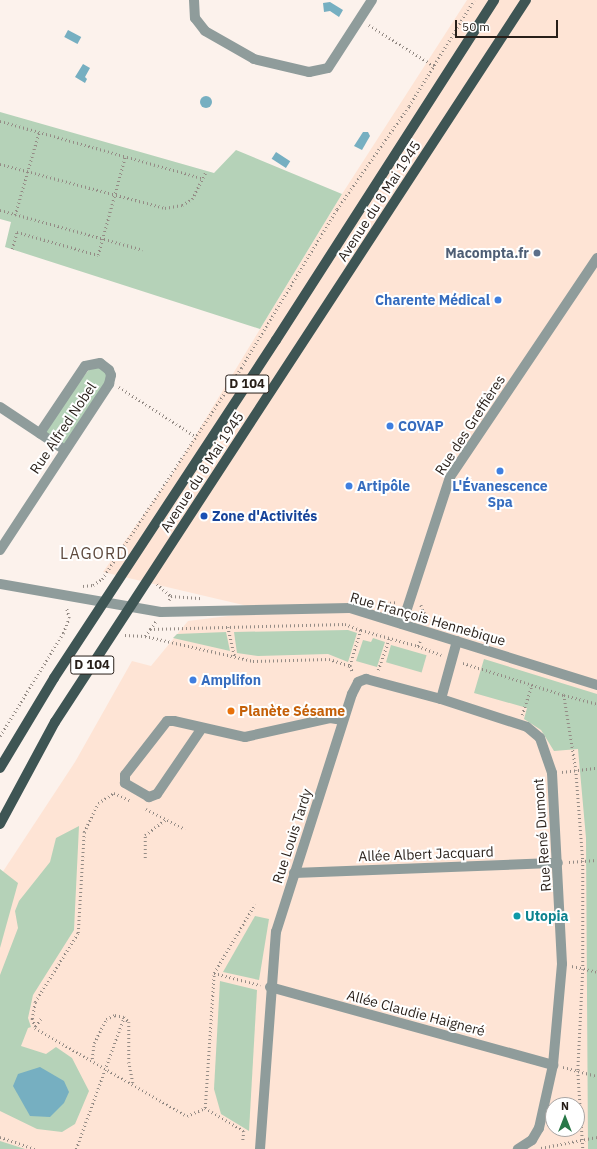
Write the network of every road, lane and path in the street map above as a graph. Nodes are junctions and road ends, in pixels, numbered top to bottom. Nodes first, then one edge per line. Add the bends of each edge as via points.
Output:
1 (194, 0) edge
2 (372, 0) edge
3 (474, 0) edge
4 (494, 0) edge
5 (526, 0) edge
6 (360, 19) junction
7 (433, 65) junction
8 (447, 74) junction
9 (0, 121) edge
10 (39, 132) junction
11 (125, 157) junction
12 (0, 164) edge
13 (28, 171) junction
14 (206, 171) dead end
15 (202, 178) junction
16 (115, 194) junction
17 (0, 210) edge
18 (16, 215) junction
19 (102, 239) junction
20 (12, 249) dead end
21 (143, 250) dead end
22 (597, 258) edge
23 (110, 381) junction
24 (0, 407) edge
25 (40, 433) junction
26 (195, 436) junction
27 (207, 445) junction
28 (65, 450) junction
29 (0, 550) edge
30 (0, 584) edge
31 (70, 596) junction
32 (104, 603) junction
33 (130, 608) junction
34 (402, 624) junction
35 (228, 626) junction
36 (389, 639) dead end
37 (457, 641) junction
38 (418, 646) dead end
39 (235, 657) junction
40 (452, 659) junction
41 (350, 666) junction
42 (378, 671) dead end
43 (358, 682) junction
44 (532, 685) dead end
45 (597, 685) edge
46 (564, 695) dead end
47 (441, 699) junction
48 (597, 704) edge
49 (343, 720) junction
50 (519, 724) junction
51 (202, 728) junction
52 (0, 736) edge
53 (0, 768) edge
54 (597, 768) edge
55 (552, 773) junction
56 (134, 803) dead end
57 (140, 806) dead end
58 (166, 820) junction
59 (0, 824) edge
60 (185, 829) dead end
61 (145, 858) dead end
62 (597, 860) edge
63 (558, 863) junction
64 (294, 873) junction
65 (255, 904) dead end
66 (562, 964) junction
67 (597, 972) edge
68 (214, 973) junction
69 (270, 987) junction
70 (124, 1017) junction
71 (41, 1019) dead end
72 (35, 1028) junction
73 (92, 1059) junction
74 (553, 1065) junction
75 (107, 1068) junction
76 (597, 1076) edge
77 (133, 1083) junction
78 (205, 1108) junction
79 (0, 1137) edge
80 (597, 1137) edge
81 (243, 1141) dead end
82 (23, 1145) junction
83 (21, 1149) edge
84 (35, 1149) edge
85 (76, 1149) edge
86 (260, 1149) edge
87 (518, 1149) edge
88 (539, 1149) edge

1 - 6 street via 194,18 205,31 254,59 309,72 328,68
2 - 6 street
3 - 7 path
4 - 8 main road, Avenue du 8 Mai 1945 / D 104
5 - 33 main road, Avenue du 8 Mai 1945 / D 104
6 - 7 path
7 - 8 path
7 - 26 path via 409,106 337,209 241,368
8 - 27 main road, Avenue du 8 Mai 1945 / D 104
9 - 10 path
10 - 11 path
10 - 13 path
11 - 15 path
11 - 16 path
12 - 13 path
13 - 16 path
13 - 18 path
14 - 15 path
15 - 16 path via 192,199 182,205 165,208
16 - 19 path
17 - 18 path
18 - 19 path
19 - 20 path via 98,256 17,232
19 - 21 path
22 - 34 street, Rue des Greffières via 450,477
23 - 25 street, Rue Alfred Nobel via 109,370 100,364 85,366
23 - 26 path
23 - 28 street, Rue Alfred Nobel
24 - 25 street
25 - 28 street
26 - 27 path
26 - 31 path via 102,580 93,585 78,587
27 - 32 main road, Avenue du 8 Mai 1945 / D 104
28 - 29 street, Rue Alfred Nobel
30 - 31 street, Rue François Hennebique
31 - 32 street, Rue François Hennebique
31 - 52 path via 66,609 69,618 63,633
32 - 33 street, Rue François Hennebique
32 - 53 main road, Avenue du 8 Mai 1945 / D 104 via 54,678
33 - 34 street, Rue François Hennebique via 196,613 350,608
33 - 59 main road, Avenue du 8 Mai 1945 / D 104 via 55,722
34 - 37 street, Rue François Hennebique
35 - 39 path
35 - 39 path via 150,629 145,636
35 - 41 path via 345,624 361,630
36 - 42 path
37 - 40 street
37 - 45 street, Rue François Hennebique
38 - 40 path
39 - 41 path via 253,661 329,659
40 - 47 street
41 - 43 path
43 - 47 street via 366,679 375,680
43 - 49 street, Rue Louis Tardy
44 - 50 path
46 - 48 path
47 - 50 street, Rue René Dumont
49 - 51 street via 330,718 245,737
49 - 64 street, Rue Louis Tardy
50 - 55 street, Rue René Dumont via 540,738
51 - 51 street via 167,721 125,775 125,783 149,797 157,794
54 - 55 path
55 - 63 street, Rue René Dumont
56 - 72 path via 114,793 98,803 84,832 78,933 35,1002 32,1019
57 - 58 path
58 - 60 path
58 - 61 path via 145,835
62 - 63 path
63 - 64 street, Allée Albert Jacquard
63 - 66 street, Rue René Dumont
64 - 69 street, Rue Louis Tardy via 276,932
65 - 68 path
66 - 67 path
66 - 74 street, Rue René Dumont
68 - 69 path
68 - 78 path
69 - 74 street, Allée Claudie Haigneré
69 - 86 street, Rue Louis Tardy
70 - 73 path via 115,1015 106,1020 94,1043
70 - 75 path
70 - 77 path via 129,1022 129,1062
71 - 72 path
72 - 73 path
73 - 75 path
74 - 76 path
74 - 87 street, Rue René Dumont via 539,1128 532,1140
75 - 77 path
75 - 85 path
77 - 78 path via 187,1116
78 - 81 path via 244,1131
79 - 82 path
80 - 88 path via 546,1145
82 - 83 path
82 - 84 path

